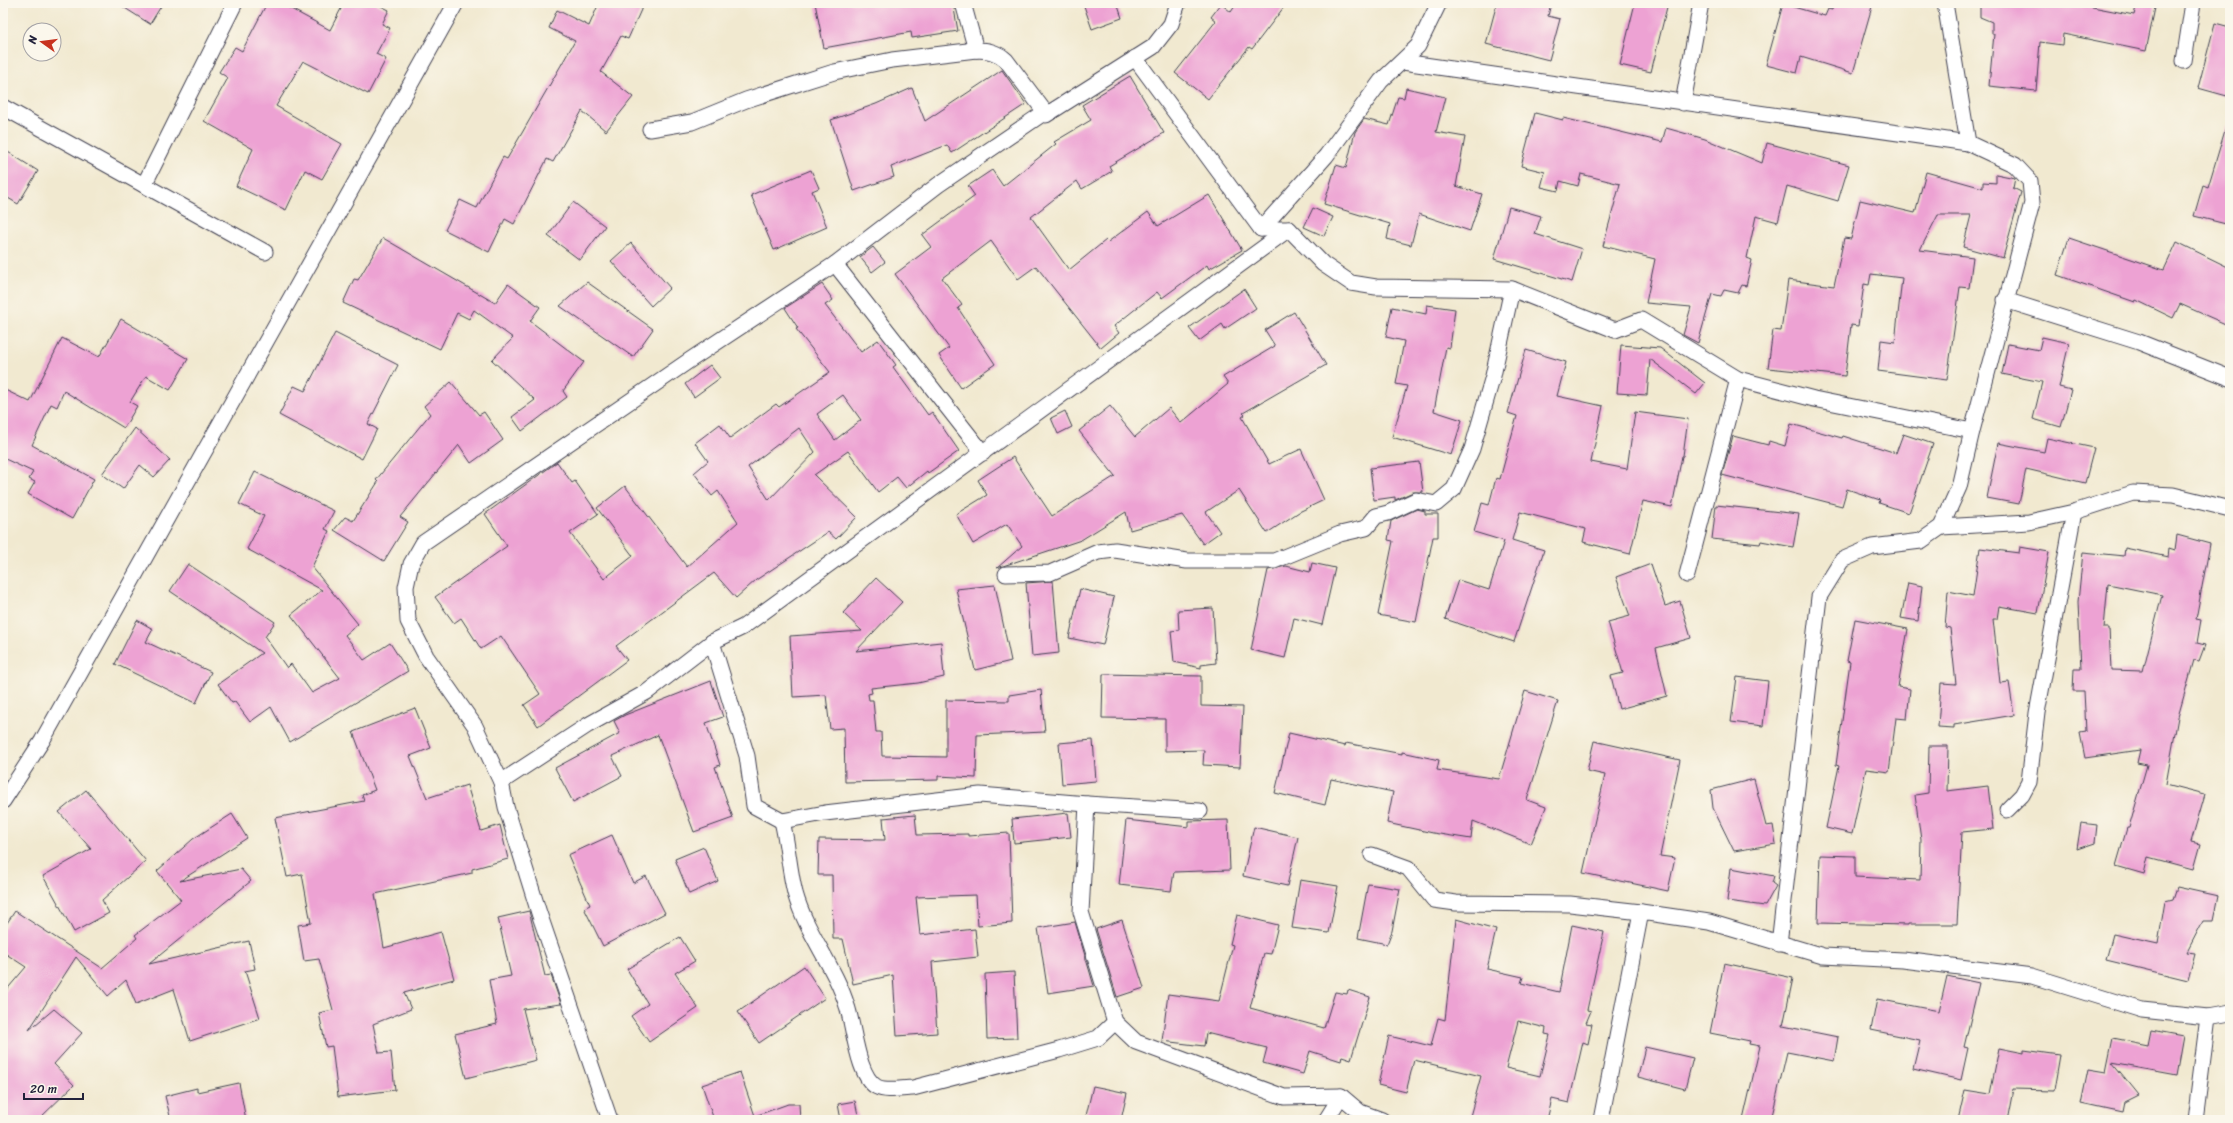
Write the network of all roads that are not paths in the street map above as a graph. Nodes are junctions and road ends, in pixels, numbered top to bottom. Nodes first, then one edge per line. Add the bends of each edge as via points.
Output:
1 (235, 3) edge
2 (456, 3) edge
3 (962, 3) edge
4 (1178, 3) edge
5 (1439, 3) edge
6 (1701, 3) edge
7 (1946, 3) edge
8 (2193, 3) edge
9 (976, 50) junction
10 (1134, 58) junction
11 (2184, 61) dead end
12 (1403, 62) junction
13 (1683, 103) junction
14 (3, 107) edge
15 (1045, 112) junction
16 (650, 129) dead end
17 (1968, 143) junction
18 (144, 184) junction
19 (1261, 229) junction
20 (1289, 229) junction
21 (265, 252) dead end
22 (835, 264) junction
23 (1512, 289) junction
24 (2006, 300) junction
25 (2230, 378) edge
26 (1738, 379) junction
27 (1972, 431) junction
28 (983, 453) junction
29 (2230, 509) edge
30 (2074, 512) junction
31 (1941, 527) junction
32 (1006, 574) dead end
33 (1687, 575) dead end
34 (712, 642) junction
35 (501, 782) junction
36 (3, 801) edge
37 (1087, 804) junction
38 (2007, 810) dead end
39 (1200, 811) dead end
40 (782, 821) junction
41 (1372, 856) dead end
42 (1641, 912) junction
43 (1779, 944) junction
44 (2230, 1013) edge
45 (2208, 1017) junction
46 (1115, 1022) junction
47 (1342, 1096) junction
48 (610, 1120) edge
49 (1326, 1120) edge
50 (1382, 1120) edge
51 (1601, 1120) edge
52 (2195, 1120) edge

1 - 18 street
2 - 36 street via 50,727
3 - 9 street
4 - 10 street via 1171,24 1153,47
5 - 12 street via 1418,46
6 - 13 street
7 - 17 street
8 - 11 street
9 - 15 street via 989,50 1006,60
9 - 16 street via 892,60 834,72 746,100 692,122
10 - 15 street via 1046,115
10 - 19 street
12 - 13 street
12 - 19 street via 1381,81 1326,156
13 - 17 street
14 - 18 street
15 - 22 street via 938,185
17 - 24 street via 2015,165 2030,181 2032,203
18 - 21 street
19 - 20 street
20 - 23 street via 1323,264 1352,283 1376,287
20 - 28 street
22 - 28 street
22 - 35 street via 423,543 411,564 406,587 408,621 426,656 475,726
23 - 26 street via 1615,330 1642,320
23 - 32 street via 1493,376 1472,449 1454,489 1436,504 1416,500 1376,516 1366,528 1340,534 1274,561 1187,561 1115,550 1098,552 1050,573
24 - 25 street via 2139,342
24 - 27 street
26 - 27 street via 1814,399
26 - 33 street
27 - 31 street via 1959,487
28 - 34 street via 743,627
29 - 30 street via 2173,494 2133,492
30 - 31 street via 2029,522
30 - 38 street via 2037,713 2029,782 2022,795
31 - 43 street via 1921,542 1872,547 1842,560 1819,597
34 - 35 street via 647,692 588,725
34 - 40 street via 747,756 754,806
35 - 48 street via 506,807 539,913
37 - 39 street
37 - 40 street via 980,795 825,813
37 - 46 street via 1081,912
40 - 46 street via 795,893 803,917 841,989 848,1006 858,1057 876,1087 888,1090 913,1088 1059,1050 1098,1038
41 - 42 street via 1408,868 1434,900 1456,903 1570,904
42 - 43 street via 1709,922
42 - 51 street
43 - 45 street via 1823,956 1903,960 2032,976 2142,1010
44 - 45 street
45 - 52 street
46 - 47 street via 1136,1042 1284,1097
47 - 49 street
47 - 50 street via 1360,1112

